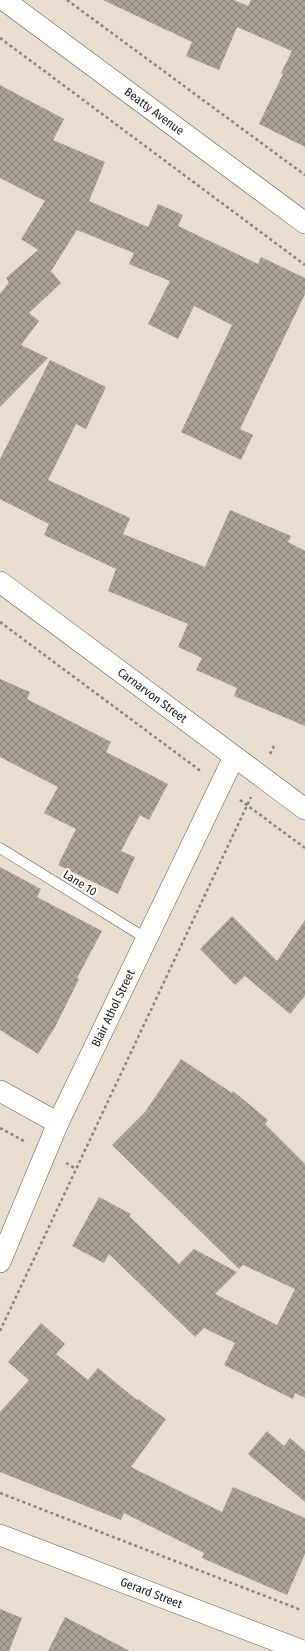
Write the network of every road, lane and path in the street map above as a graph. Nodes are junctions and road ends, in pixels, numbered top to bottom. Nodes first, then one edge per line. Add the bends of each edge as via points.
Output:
1 (4, 0) edge
2 (67, 0) edge
3 (0, 38) edge
4 (305, 175) edge
5 (305, 224) edge
6 (305, 265) edge
7 (0, 582) edge
8 (0, 622) edge
9 (275, 744) dead end
10 (234, 757) junction
11 (260, 776) junction
12 (221, 785) junction
13 (248, 805) junction
14 (305, 809) edge
15 (0, 848) edge
16 (305, 848) edge
17 (147, 939) junction
18 (0, 1091) edge
19 (58, 1123) junction
20 (0, 1262) edge
21 (0, 1332) edge
22 (0, 1493) edge
23 (0, 1535) edge
24 (301, 1610) dead end
25 (303, 1651) edge

1 - 5 street, Beatty Avenue
2 - 4 path
3 - 6 path
7 - 10 street, Carnarvon Street
8 - 12 path
9 - 11 path
10 - 11 street, Carnarvon Street
10 - 12 street, Blair Athol Street
11 - 13 path
11 - 14 street, Carnarvon Street
12 - 13 path
12 - 17 street, Blair Athol Street
13 - 16 path
13 - 21 path
15 - 17 lane, Lane 10
17 - 19 street, Blair Athol Street
18 - 19 street
19 - 20 street, Blair Athol Street
22 - 24 path
23 - 25 street, Gerard Street

